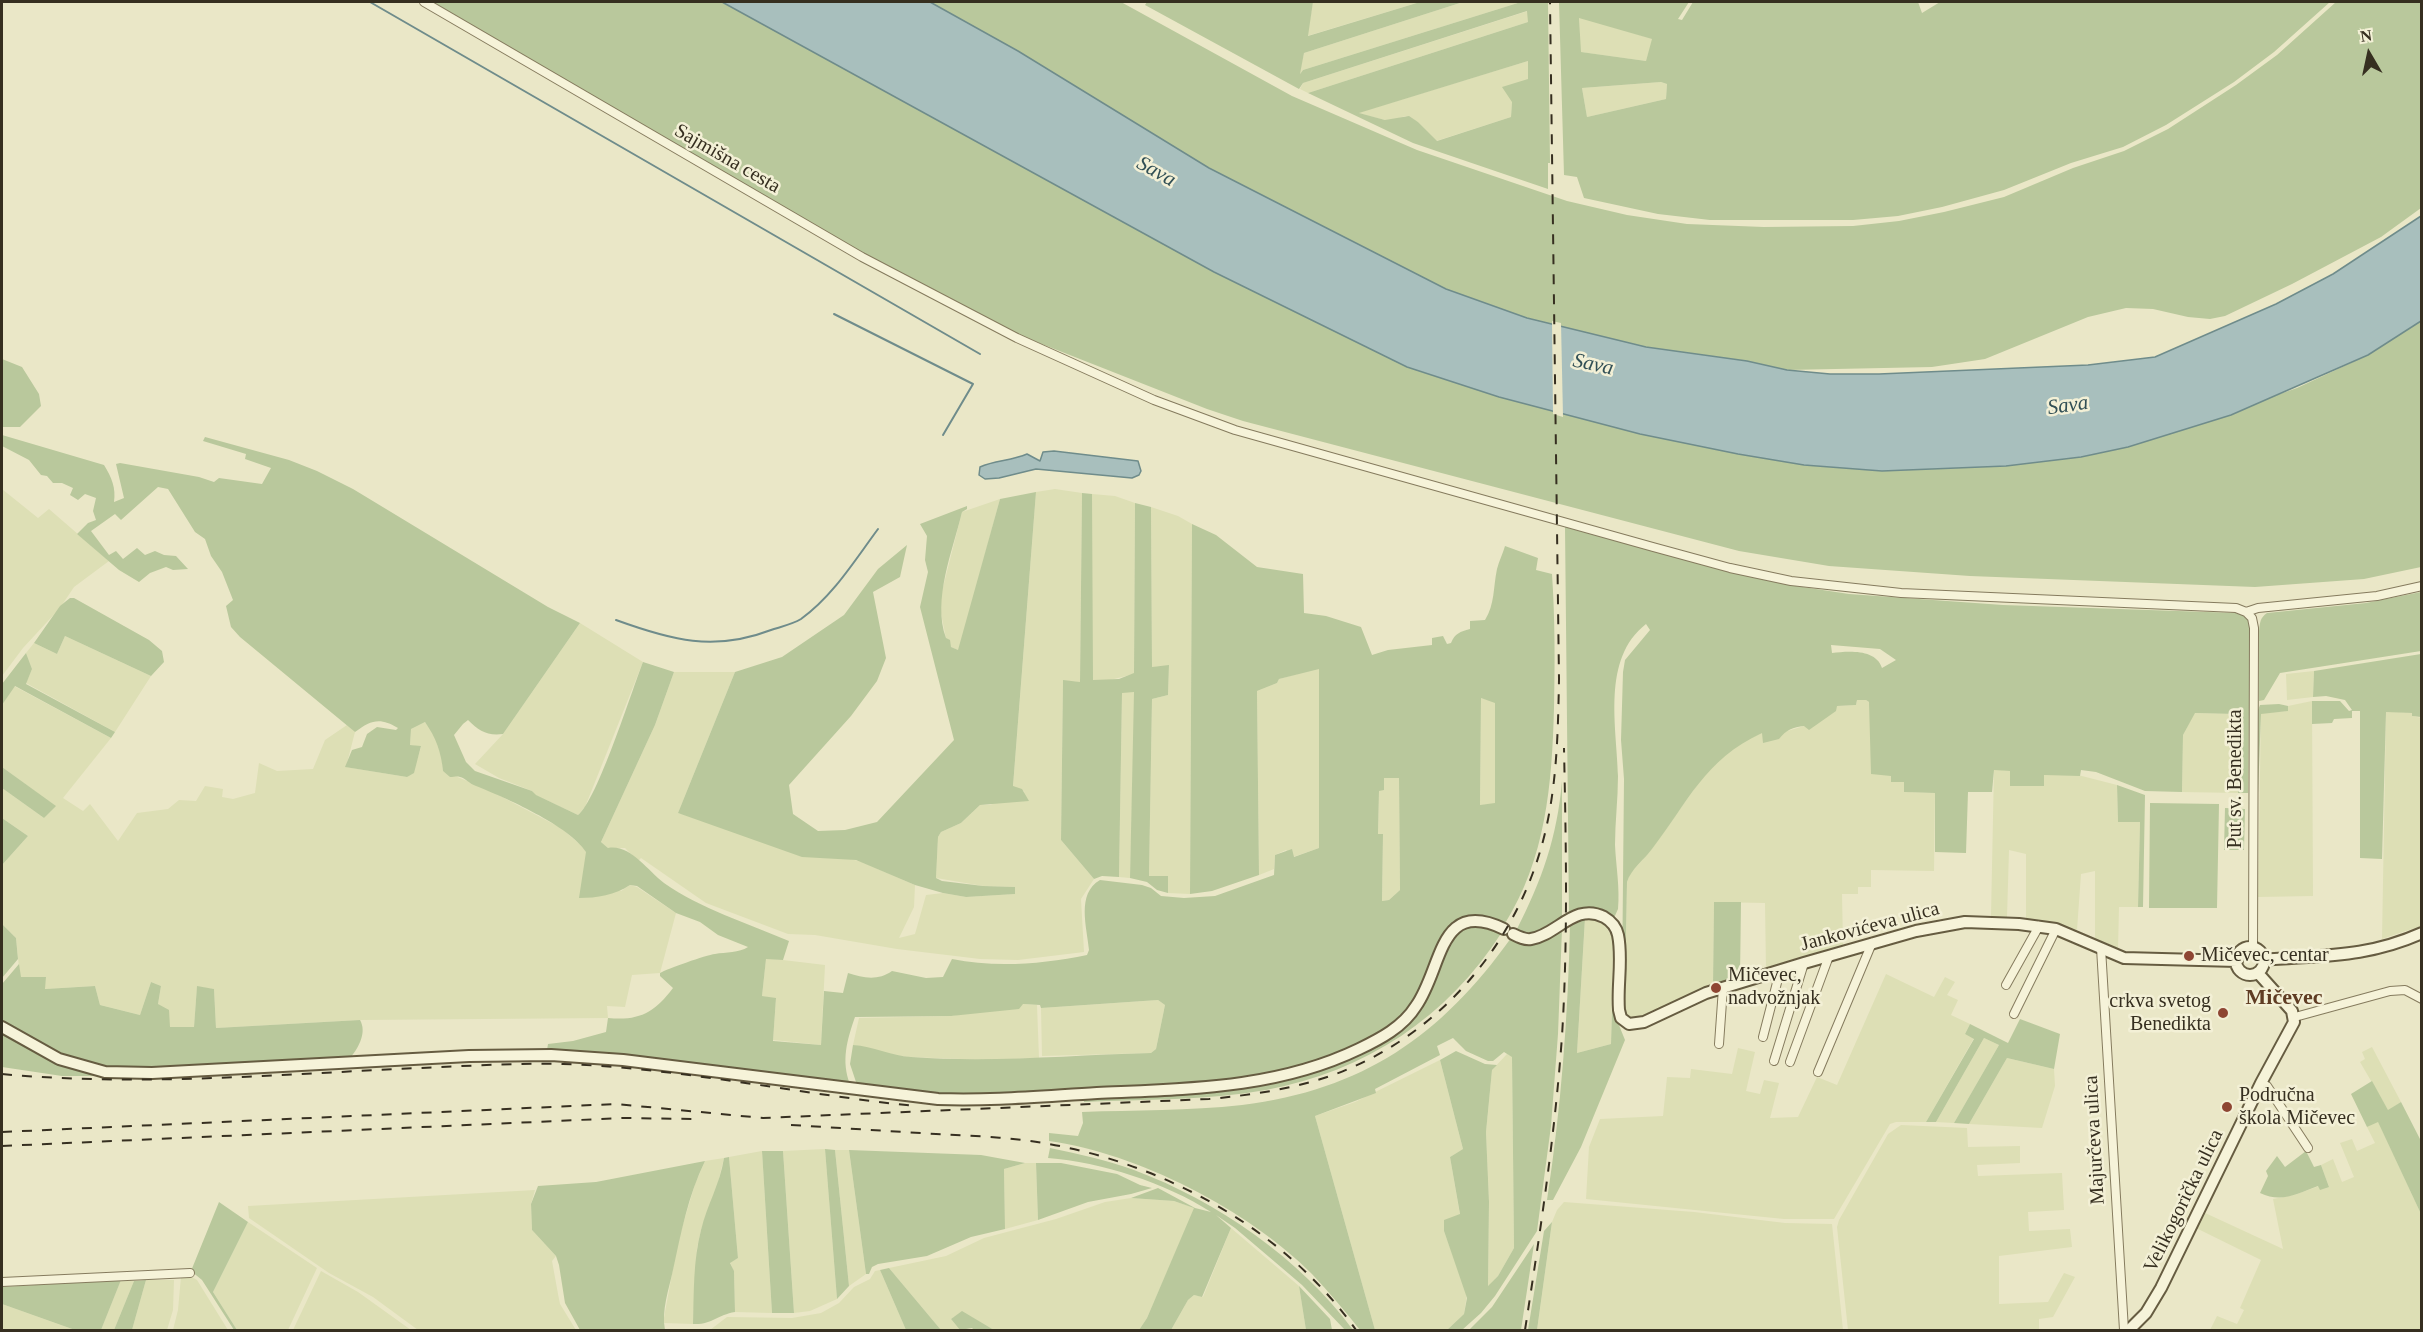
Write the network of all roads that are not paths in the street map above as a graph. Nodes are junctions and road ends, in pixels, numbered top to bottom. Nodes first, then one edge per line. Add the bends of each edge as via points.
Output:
1 (424, 2) edge
2 (2421, 586) edge
3 (2246, 612) junction
4 (2039, 926) junction
5 (2056, 929) junction
6 (2421, 933) edge
7 (1872, 944) junction
8 (2101, 948) junction
9 (2253, 948) junction
10 (1829, 956) junction
11 (2264, 960) junction
12 (2236, 961) junction
13 (1804, 963) junction
14 (1779, 971) junction
15 (2258, 973) junction
16 (2006, 985) dead end
17 (1723, 988) junction
18 (2421, 999) edge
19 (2014, 1014) dead end
20 (2295, 1017) junction
21 (2, 1027) edge
22 (1762, 1037) dead end
23 (1719, 1044) dead end
24 (1774, 1061) dead end
25 (1790, 1062) dead end
26 (1818, 1072) dead end
27 (2261, 1083) junction
28 (2308, 1148) dead end
29 (190, 1273) dead end
30 (2, 1281) edge
31 (2140, 1319) junction
32 (2124, 1330) edge
33 (2129, 1330) edge
34 (2142, 1330) edge

1 - 3 street, Sajmišna cesta via 862,257 1017,338 1186,413 1275,443 1730,568 1791,580 1864,591 2236,608
2 - 3 street via 2377,596
3 - 9 street, Put sv. Benedikta via 2254,628
4 - 5 main road, Jankovićeva ulica
4 - 7 main road, Jankovićeva ulica via 1965,922
4 - 16 street
5 - 8 main road, Jankovićeva ulica
5 - 19 street
6 - 11 main road via 2391,945 2347,954
7 - 10 main road, Jankovićeva ulica
7 - 26 street
8 - 12 main road, Jankovićeva ulica via 2139,960
8 - 32 street, Majurčeva ulica
9 - 11 main road
9 - 12 main road via 2242,950
10 - 13 main road, Jankovićeva ulica
10 - 25 street
11 - 15 main road
12 - 15 main road via 2245,974
13 - 14 main road, Jankovićeva ulica
13 - 24 street
14 - 17 main road, Jankovićeva ulica
14 - 22 street
15 - 20 main road
17 - 21 main road, Jankovićeva ulica via 1644,1022 1624,1022 1619,1010 1619,941 1616,928 1607,920 1595,914 1573,917 1533,939 1524,939 1489,922 1467,921 1456,927 1445,942 1415,1009 1390,1032 1323,1065 1252,1082 976,1100 938,1099 623,1060 539,1055 112,1072 59,1059
17 - 23 street
18 - 20 street via 2405,990 2390,991
20 - 27 main road, Velikogorička ulica
27 - 28 street via 2267,1086
27 - 31 main road, Velikogorička ulica via 2161,1288
29 - 30 street
31 - 33 main road, Velikogorička ulica
31 - 34 street

